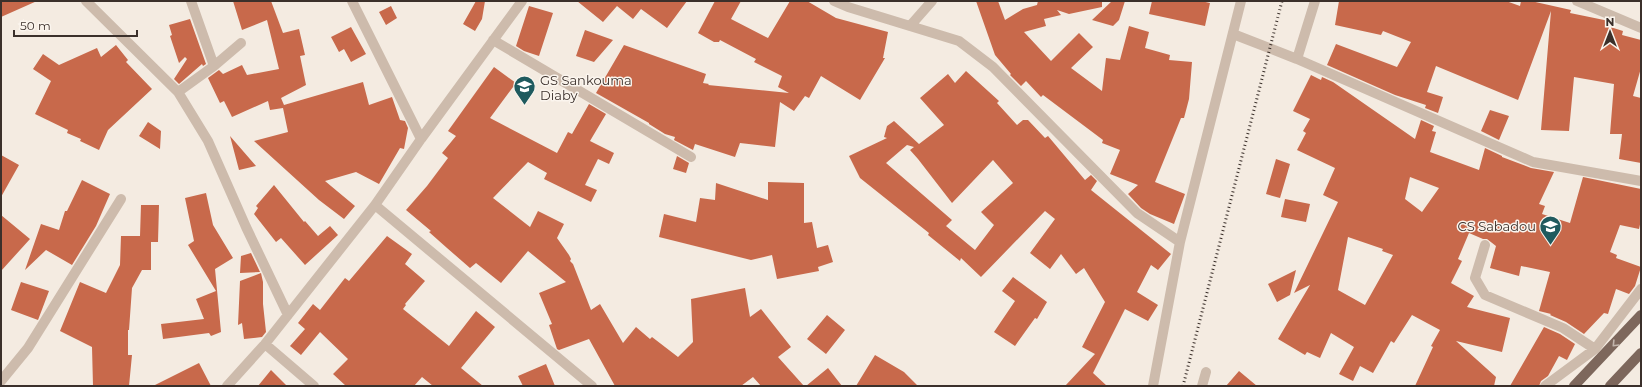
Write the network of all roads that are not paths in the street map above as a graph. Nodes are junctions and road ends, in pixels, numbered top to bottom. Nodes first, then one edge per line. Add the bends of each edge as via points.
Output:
1 (86, 1) edge
2 (191, 1) edge
3 (352, 1) edge
4 (522, 1) edge
5 (834, 1) edge
6 (932, 1) edge
7 (1241, 1) edge
8 (1315, 1) edge
9 (1577, 1) edge
10 (910, 26) junction
11 (1641, 28) edge
12 (1233, 34) junction
13 (494, 40) junction
14 (241, 43) dead end
15 (1297, 60) junction
16 (214, 66) junction
17 (178, 92) junction
18 (421, 139) junction
19 (691, 157) dead end
20 (1641, 182) edge
21 (120, 199) dead end
22 (375, 205) junction
23 (1180, 242) junction
24 (1484, 245) dead end
25 (1641, 290) edge
26 (288, 315) junction
27 (1641, 315) edge
28 (265, 344) junction
29 (1595, 349) junction
30 (1641, 353) edge
31 (1206, 372) dead end
32 (1, 381) edge
33 (227, 386) edge
34 (314, 386) edge
35 (592, 386) edge
36 (1153, 386) edge
37 (1202, 386) edge
38 (1545, 386) edge
39 (1574, 386) edge
40 (1610, 386) edge

1 - 17 street
2 - 16 street
3 - 18 street
4 - 13 street
5 - 10 street
6 - 10 street
7 - 12 street
8 - 15 street
9 - 11 street
10 - 23 street via 959,42 993,67 1137,213
12 - 15 street
12 - 23 street
13 - 18 street
13 - 19 street
14 - 16 street
15 - 20 street via 1534,162
16 - 17 street
17 - 26 street via 208,141
18 - 22 street
21 - 32 street via 28,348
22 - 26 street
22 - 35 street
23 - 36 street
24 - 29 street via 1475,278 1485,295 1563,328
25 - 29 street
26 - 28 street
27 -> 39 main road
28 - 33 street
28 - 34 street
29 - 38 street
30 - 40 main road
31 - 37 street

